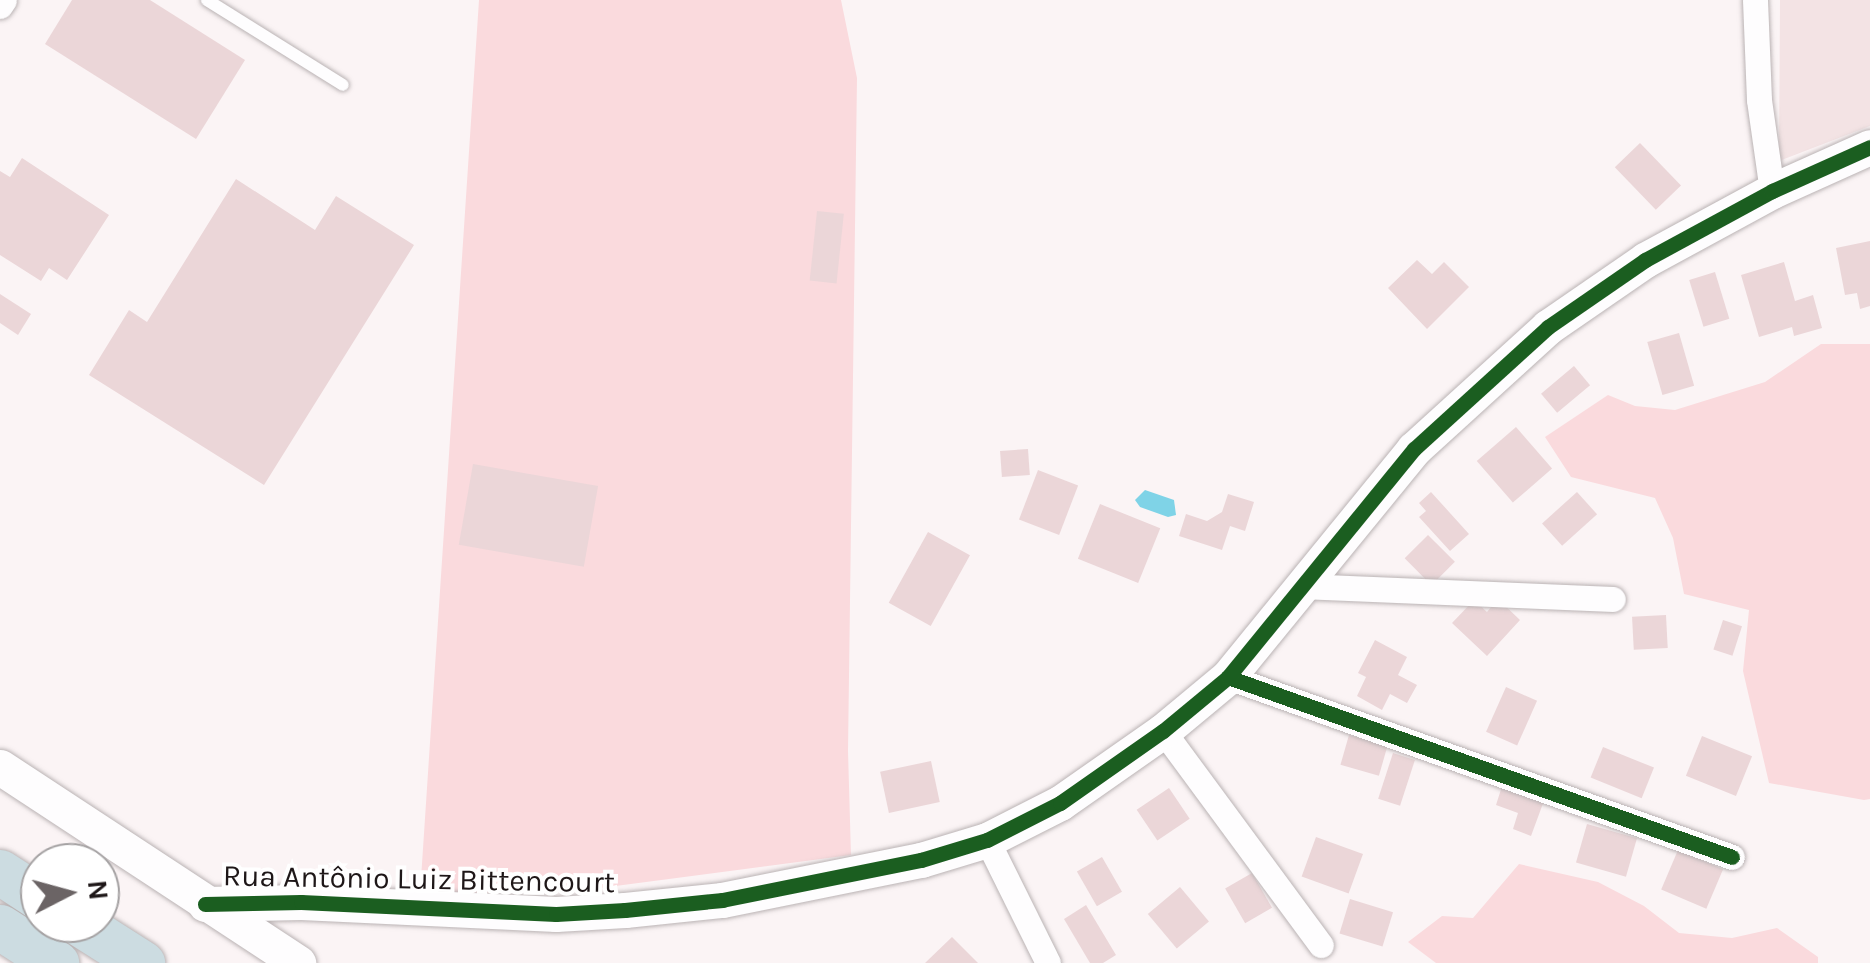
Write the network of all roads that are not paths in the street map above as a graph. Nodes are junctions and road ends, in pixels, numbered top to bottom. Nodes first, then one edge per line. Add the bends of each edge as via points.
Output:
1 (4, 0) edge
2 (206, 0) edge
3 (1755, 0) edge
4 (0, 6) edge
5 (343, 85) dead end
6 (1870, 147) edge
7 (1772, 191) junction
8 (1301, 586) junction
9 (1612, 599) dead end
10 (1228, 677) junction
11 (1163, 731) junction
12 (0, 767) edge
13 (988, 840) junction
14 (1732, 857) dead end
15 (205, 904) junction
16 (0, 927) edge
17 (110, 943) edge
18 (1321, 945) dead end
19 (56, 963) edge
20 (142, 963) edge
21 (298, 963) edge
22 (1048, 963) edge

1 - 4 street
2 - 5 lane
3 - 7 street via 1758,100
6 - 7 street, Rua Antônio Luiz Bittencourt
7 - 8 street, Rua Antônio Luiz Bittencourt via 1645,260 1548,328 1414,450
8 - 9 street
8 - 10 street, Rua Antônio Luiz Bittencourt
10 - 11 street, Rua Antônio Luiz Bittencourt
10 - 14 street
11 - 13 street, Rua Antônio Luiz Bittencourt via 1060,803
11 - 18 street
12 - 15 street, Rua Antônio Luiz Bittencourt
13 - 15 street, Rua Antônio Luiz Bittencourt via 739,897 624,910
13 - 22 street
15 - 21 street
16 - 19 highway
17 - 20 highway

